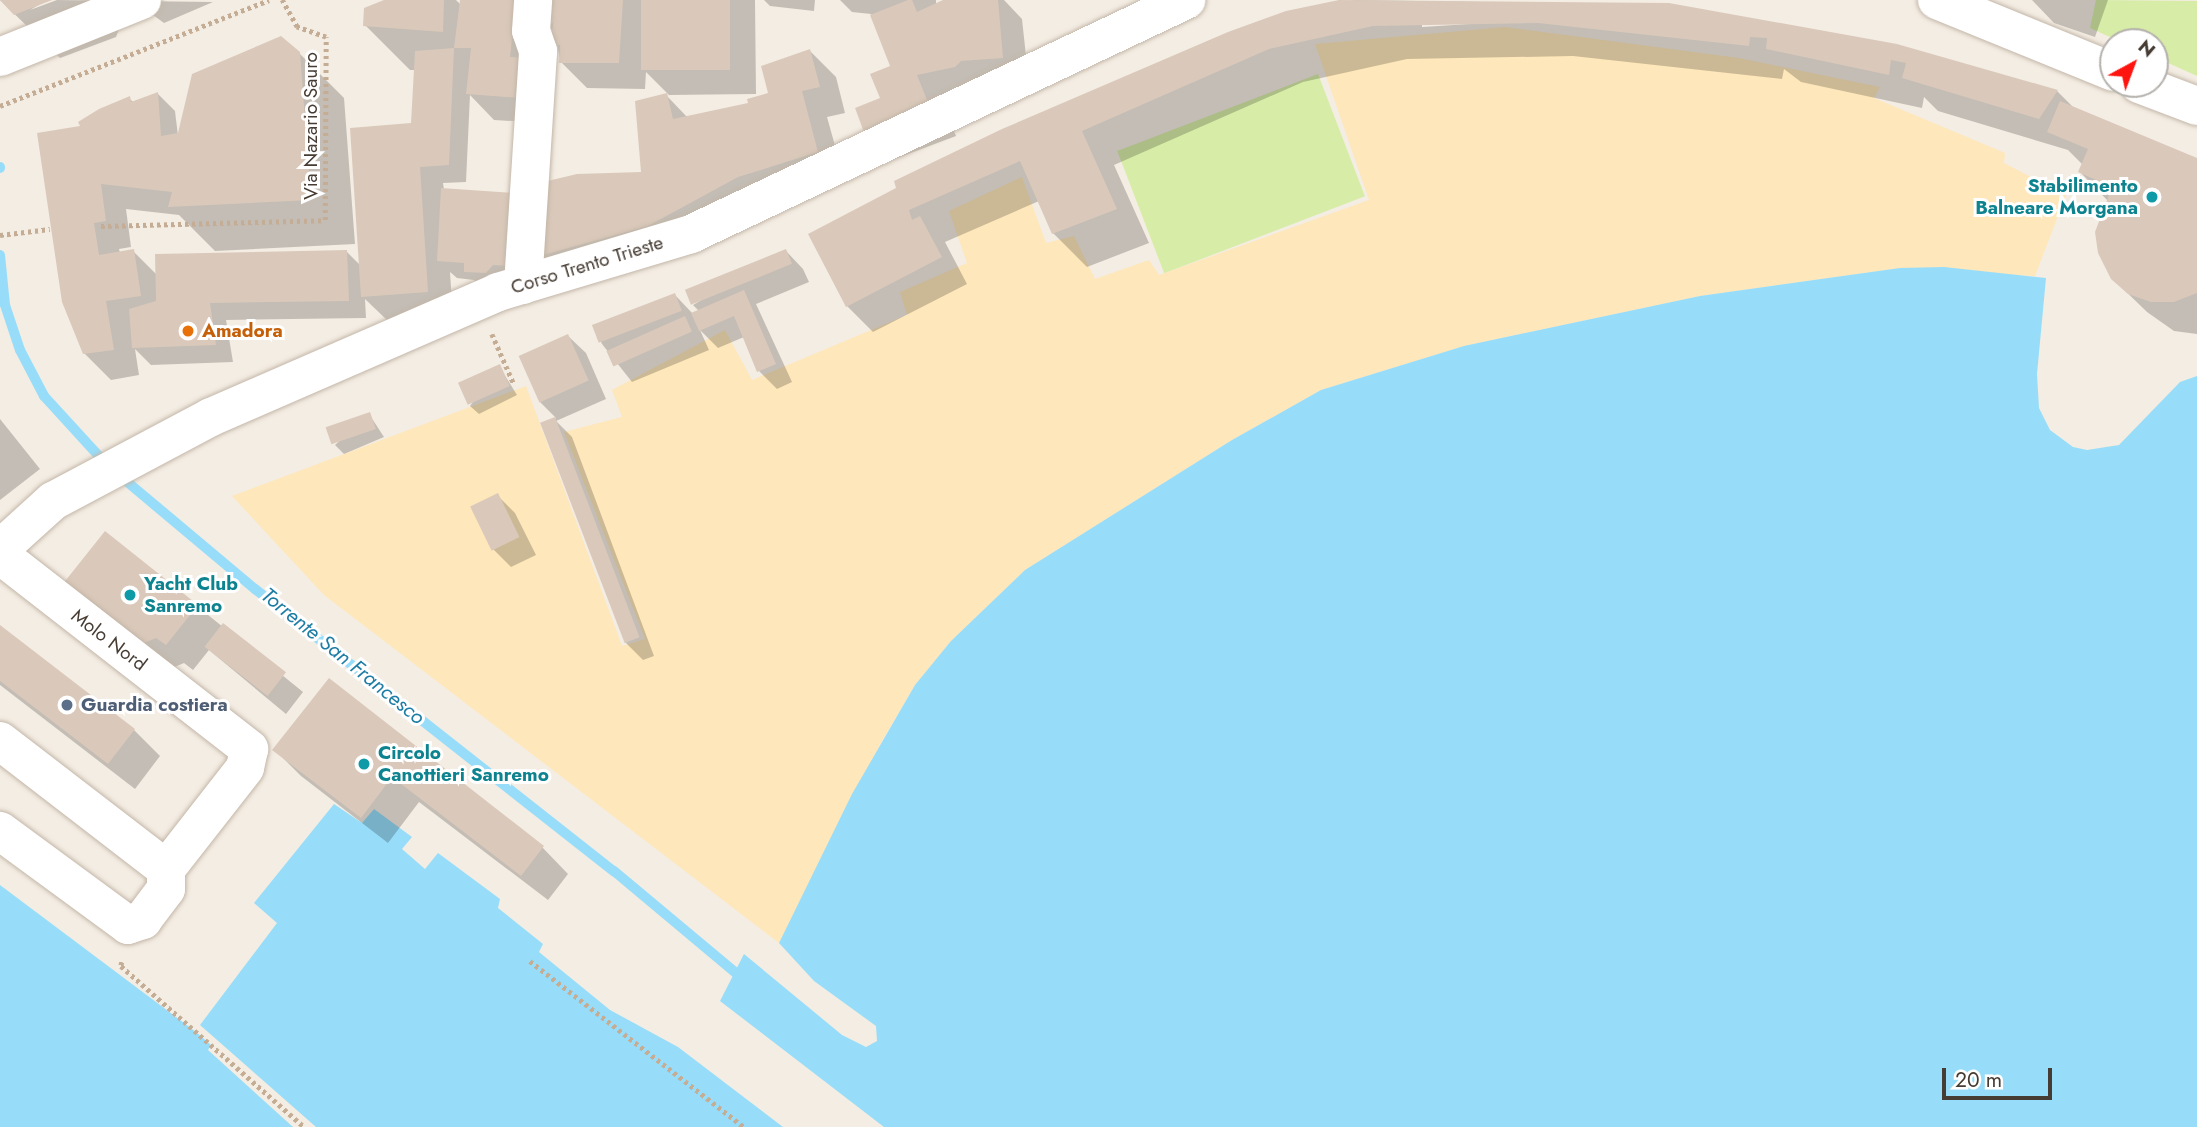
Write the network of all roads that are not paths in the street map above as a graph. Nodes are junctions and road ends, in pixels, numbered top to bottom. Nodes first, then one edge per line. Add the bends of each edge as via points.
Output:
1 (142, 0) edge
2 (533, 0) edge
3 (1186, 0) edge
4 (1959, 4) edge
5 (0, 56) edge
6 (2099, 66) edge
7 (2169, 95) edge
8 (2197, 106) edge
9 (523, 285) junction
10 (5, 558) edge
11 (0, 741) edge
12 (0, 831) edge
13 (166, 869) junction

1 - 5 street
2 - 9 street via 531,31 538,51
3 - 9 street, Corso Trento Trieste via 691,234
4 - 6 street
7 - 8 street
9 - 10 street, Corso Trento Trieste via 211,417 52,501
10 - 13 street, Molo Nord via 249,749 245,768
11 - 13 street
12 - 13 street, Molo Nord via 128,925 143,920 166,889

